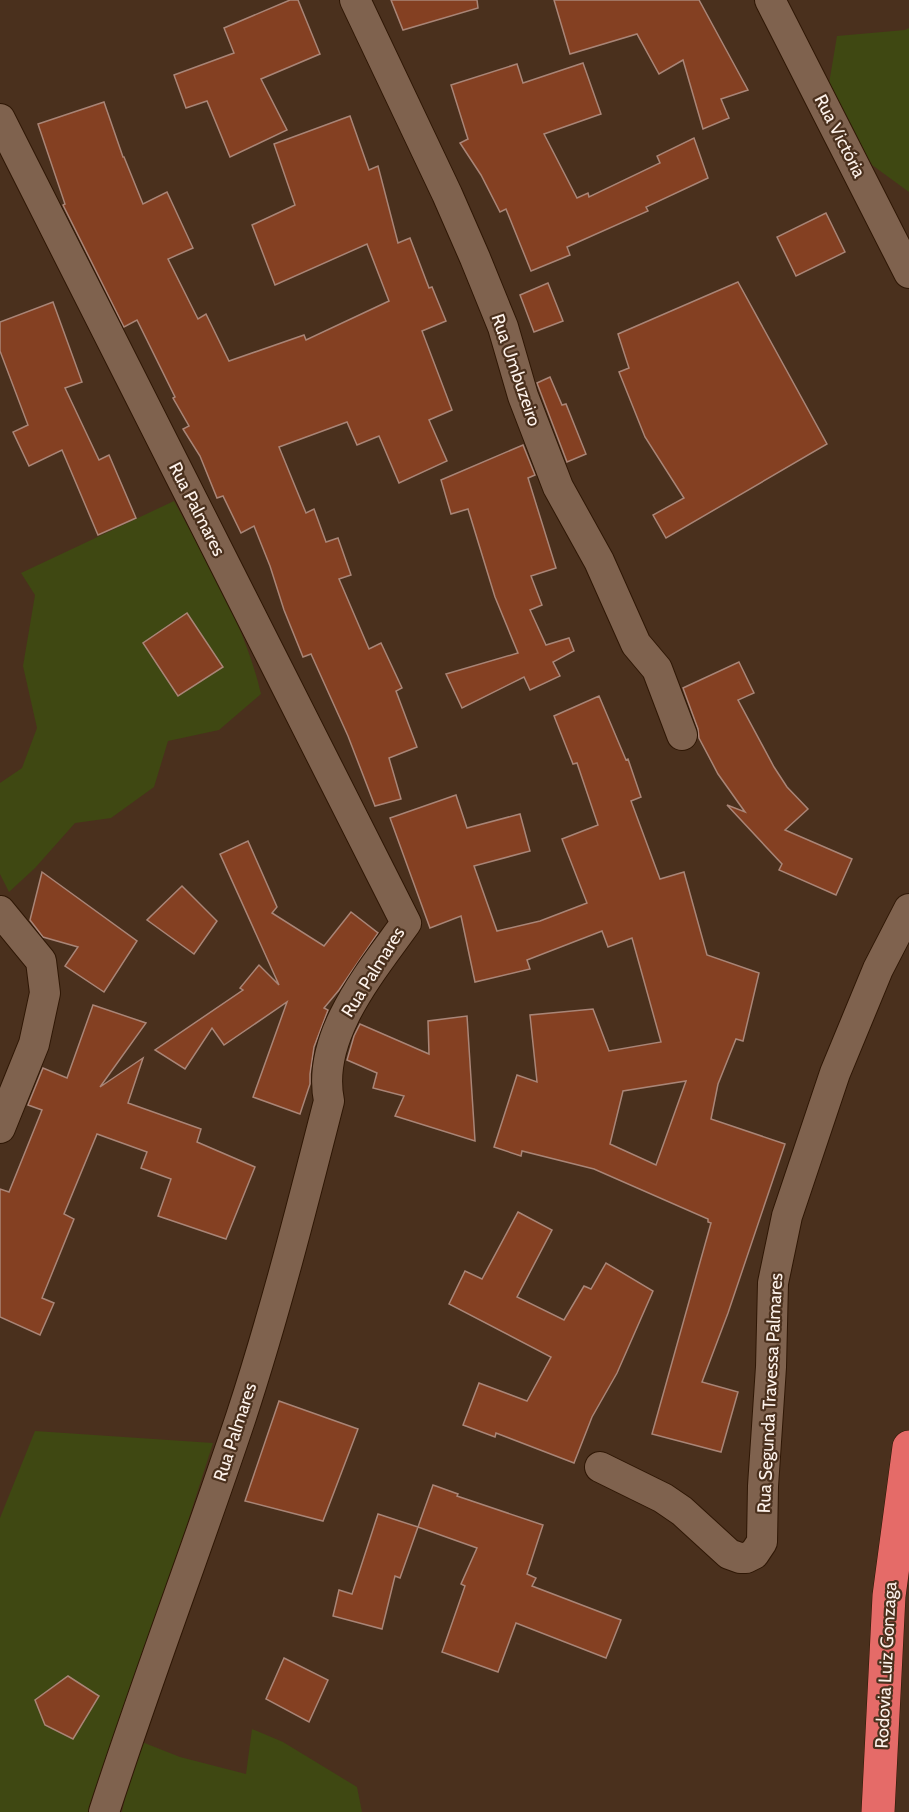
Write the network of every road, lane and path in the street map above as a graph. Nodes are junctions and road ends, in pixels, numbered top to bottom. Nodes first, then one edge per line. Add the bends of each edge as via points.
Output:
1 (356, 0) edge
2 (770, 0) edge
3 (0, 119) edge
4 (909, 273) edge
5 (682, 735) dead end
6 (909, 909) edge
7 (0, 911) edge
8 (0, 1128) edge
9 (909, 1447) edge
10 (600, 1467) dead end
11 (104, 1811) edge
12 (878, 1812) edge

1 - 5 street, Rua Umbuzeiro via 475,258 558,487 599,561 636,644 657,669
2 - 4 street, Rua Victória
3 - 11 street, Rua Palmares via 406,923 357,992 330,1054 326,1084 329,1101 265,1339
6 - 10 street, Rua Segunda Travessa Palmares via 835,1073 787,1216 772,1282 762,1542 746,1558 729,1554 663,1498
7 - 8 street via 41,961 45,993 34,1044
9 - 12 highway, Rodovia Luiz Gonzaga via 889,1596

